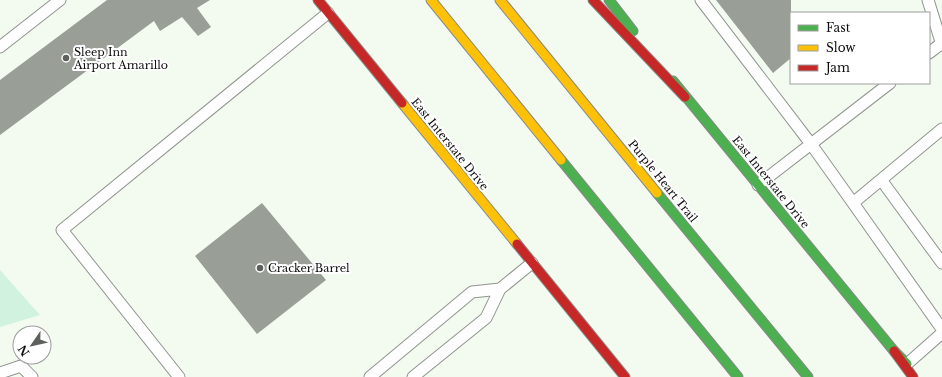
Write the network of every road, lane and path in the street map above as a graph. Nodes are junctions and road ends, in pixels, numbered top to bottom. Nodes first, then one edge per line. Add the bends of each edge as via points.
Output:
1 (60, 0) edge
2 (318, 0) edge
3 (431, 0) edge
4 (500, 0) edge
5 (593, 0) edge
6 (609, 0) edge
7 (702, 0) edge
8 (928, 0) edge
9 (328, 13) junction
10 (942, 44) edge
11 (0, 47) edge
12 (930, 52) edge
13 (889, 84) edge
14 (685, 97) junction
15 (942, 129) edge
16 (811, 144) junction
17 (882, 181) junction
18 (758, 185) junction
19 (853, 203) junction
20 (532, 263) junction
21 (942, 263) edge
22 (500, 289) junction
23 (942, 329) edge
24 (942, 333) edge
25 (894, 351) junction
26 (907, 364) junction
27 (0, 373) edge
28 (32, 377) edge
29 (179, 377) edge
30 (370, 377) edge
31 (412, 377) edge
32 (625, 377) edge
33 (738, 377) edge
34 (808, 377) edge
35 (913, 377) edge
36 (918, 377) edge

1 - 11 lane
2 - 9 main road, East Interstate Drive
3 - 33 main road
4 - 34 main road, Purple Heart Trail
5 - 14 main road
6 - 14 main road, East Interstate Drive
7 - 16 lane
8 - 10 lane
9 - 20 main road, East Interstate Drive
9 - 29 lane via 62,230
10 - 12 lane
13 - 16 lane
14 - 18 main road, East Interstate Drive
15 - 17 lane
16 - 18 lane
16 - 19 lane
17 - 19 lane
17 - 21 lane
18 - 25 main road, East Interstate Drive
19 - 23 lane
20 - 22 lane
20 - 32 main road, East Interstate Drive
22 - 30 lane via 472,292
22 - 31 lane via 486,318
24 - 26 lane
25 - 26 main road, East Interstate Drive
25 - 35 main road
26 - 36 main road, East Interstate Drive
27 - 28 lane via 21,366

